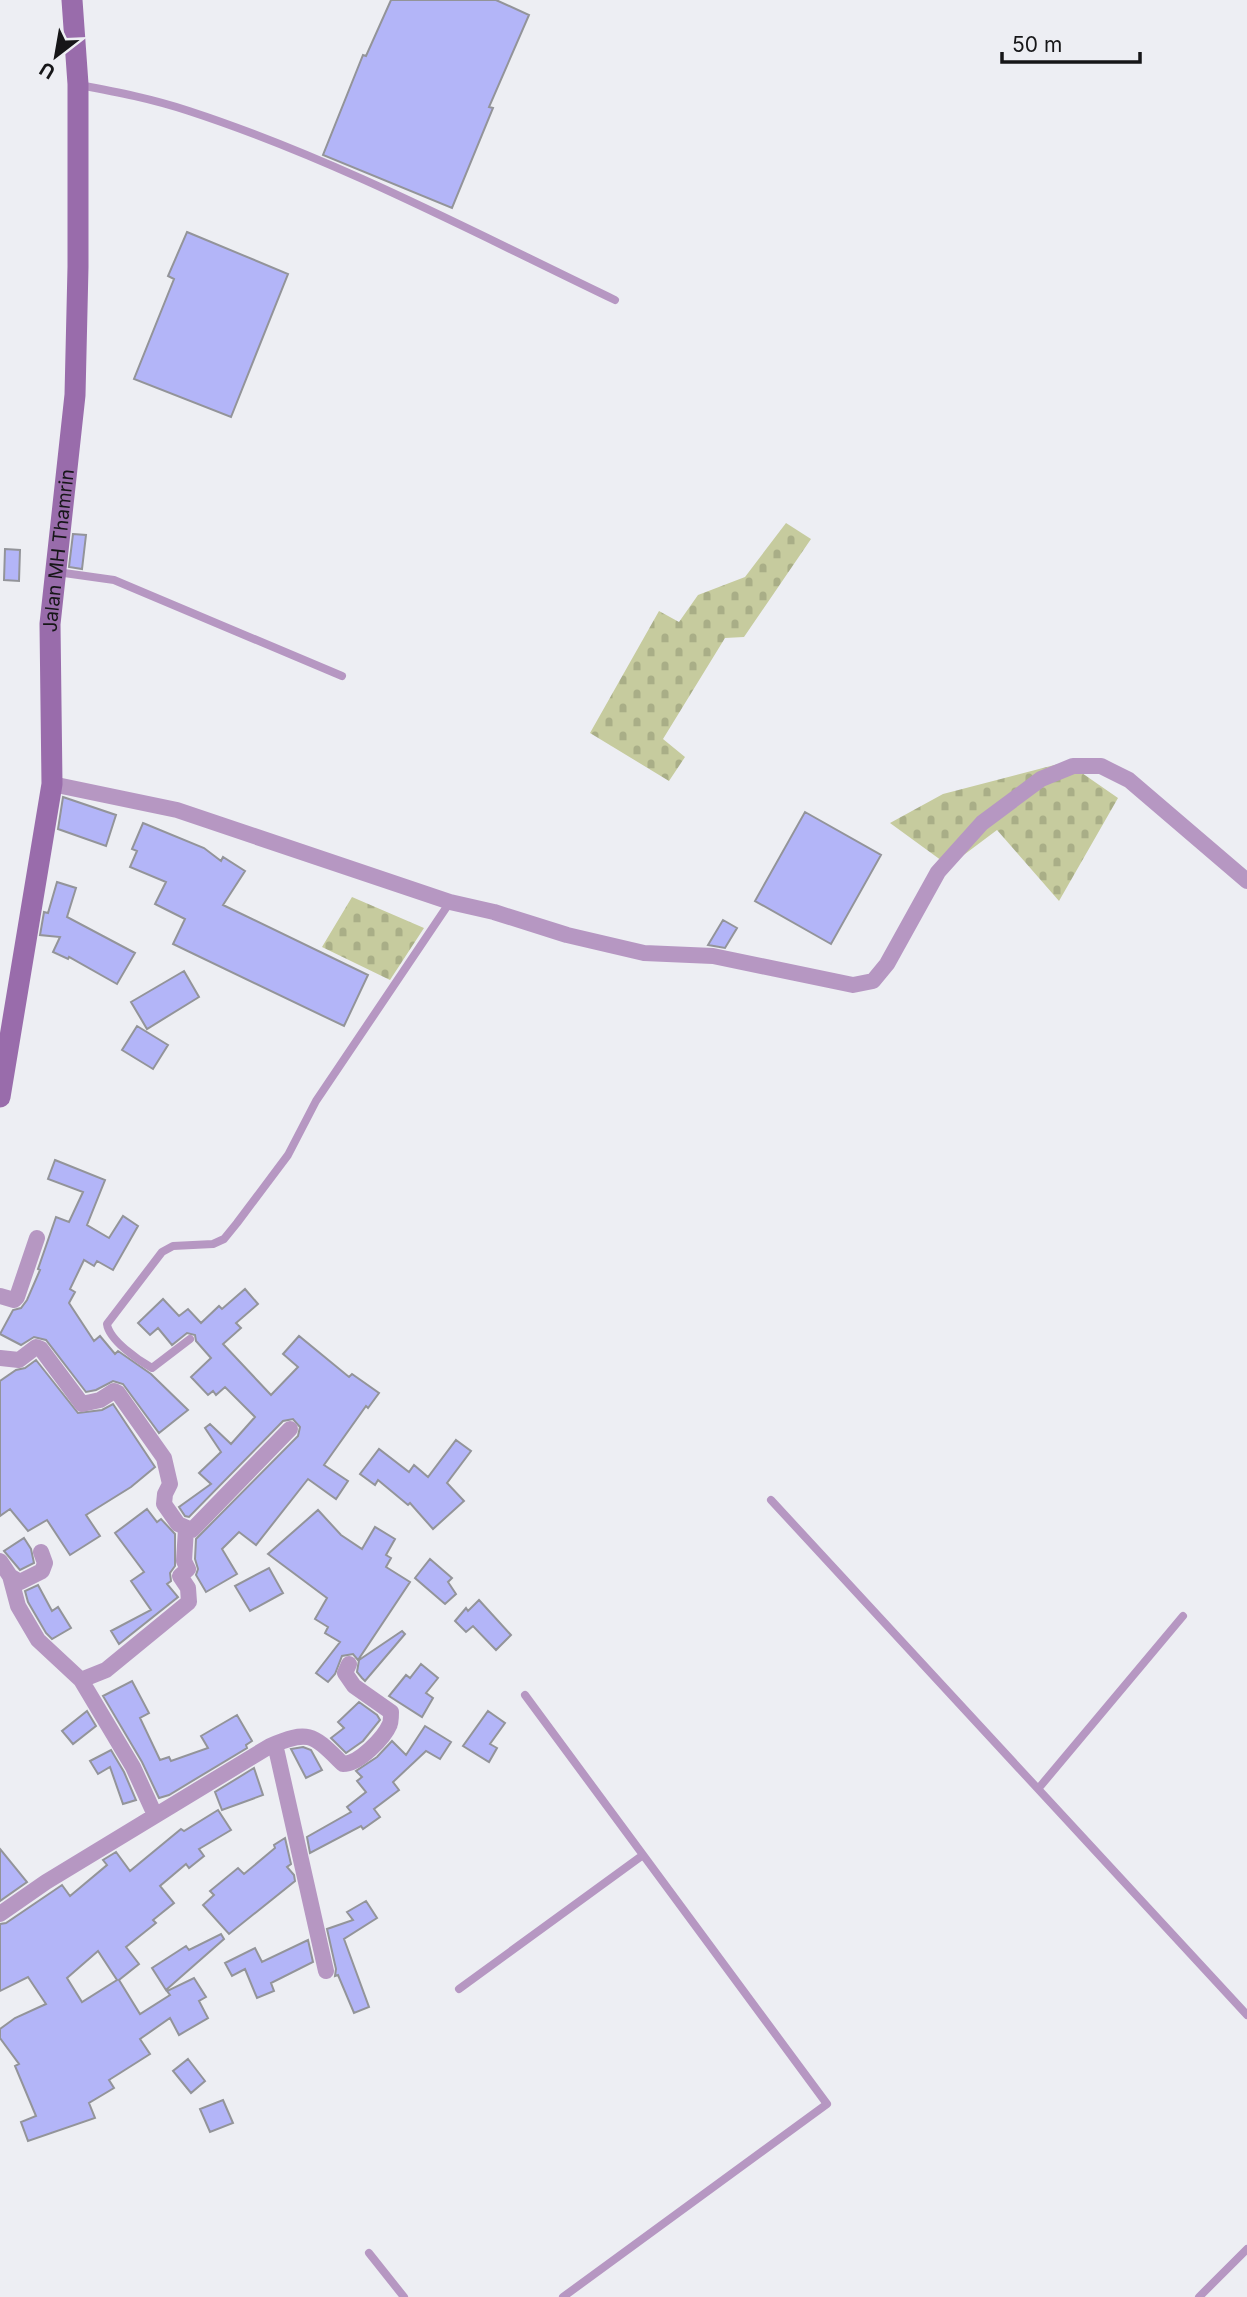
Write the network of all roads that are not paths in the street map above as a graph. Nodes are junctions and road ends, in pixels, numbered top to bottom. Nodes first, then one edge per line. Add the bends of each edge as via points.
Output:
1 (72, 0) edge
2 (78, 84) junction
3 (615, 300) dead end
4 (56, 571) junction
5 (342, 676) dead end
6 (51, 784) junction
7 (1247, 881) edge
8 (450, 902) junction
9 (0, 1097) edge
10 (37, 1238) dead end
11 (0, 1296) edge
12 (190, 1339) dead end
13 (0, 1358) edge
14 (290, 1429) dead end
15 (771, 1500) dead end
16 (186, 1528) junction
17 (41, 1552) dead end
18 (0, 1561) edge
19 (10, 1576) junction
20 (1182, 1616) dead end
21 (349, 1664) dead end
22 (81, 1680) junction
23 (525, 1695) dead end
24 (275, 1744) junction
25 (1038, 1789) junction
26 (155, 1815) junction
27 (643, 1855) junction
28 (0, 1914) edge
29 (326, 1971) dead end
30 (459, 1989) dead end
31 (1247, 2015) edge
32 (1247, 2249) edge
33 (369, 2253) dead end
34 (404, 2297) edge
35 (563, 2297) edge
36 (1199, 2297) edge

1 - 2 street, Jalan MH Thamrin
2 - 3 lane via 189,111 315,158
2 - 4 street, Jalan MH Thamrin via 75,395
4 - 5 lane via 114,579
4 - 6 street, Jalan MH Thamrin via 50,624
6 - 8 street via 177,810
6 - 9 street, Jalan MH Thamrin
7 - 8 street via 1129,780 1101,766 1073,766 1041,779 982,823 938,872 873,981 853,985 713,956 644,953
8 - 12 lane via 316,1101 288,1155 224,1239 167,1249 107,1324 118,1341 152,1368
10 - 11 street via 17,1297
13 - 16 street via 19,1360 36,1347 82,1404 118,1393 164,1458 170,1483 164,1504
14 - 16 street via 208,1516 192,1530
15 - 25 lane
16 - 22 street via 184,1561 188,1569 180,1576 188,1588 189,1602 106,1670
17 - 19 street via 42,1571 20,1583
18 - 19 street
19 - 22 street via 19,1606 38,1640
20 - 25 lane
21 - 24 street via 348,1679 391,1712 390,1723 366,1754 352,1764 343,1764 306,1734
22 - 26 street via 133,1767
23 - 27 lane
24 - 26 street
24 - 29 street
25 - 31 lane
26 - 28 street
27 - 30 lane
27 - 35 lane via 827,2104
32 - 36 lane
33 - 34 lane

